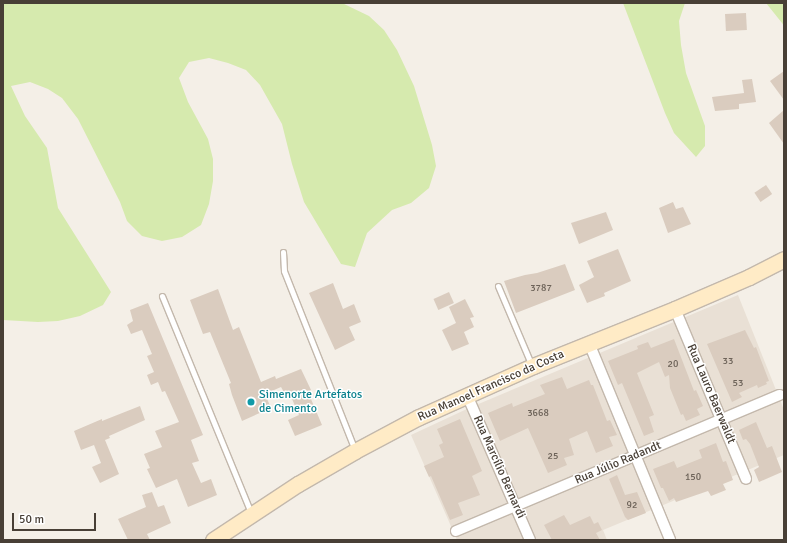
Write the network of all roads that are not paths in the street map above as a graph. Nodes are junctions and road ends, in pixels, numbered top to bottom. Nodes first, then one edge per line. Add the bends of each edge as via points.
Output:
1 (283, 252) dead end
2 (784, 259) edge
3 (498, 286) dead end
4 (162, 296) dead end
5 (675, 309) junction
6 (589, 343) junction
7 (533, 366) junction
8 (467, 395) junction
9 (780, 395) dead end
10 (721, 419) junction
11 (355, 451) junction
12 (635, 456) junction
13 (746, 479) dead end
14 (515, 506) junction
15 (252, 514) junction
16 (456, 531) dead end
17 (213, 540) edge
18 (530, 540) edge
19 (670, 540) edge

1 - 11 lane via 284,271
2 - 5 main road, Rua Manoel Francisco da Costa
3 - 7 lane
4 - 15 lane
5 - 6 main road, Rua Manoel Francisco da Costa
5 - 10 street, Rua Lauro Baerwaldt
6 - 7 main road, Rua Manoel Francisco da Costa
6 - 12 street
7 - 8 main road, Rua Manoel Francisco da Costa
8 - 11 main road, Rua Manoel Francisco da Costa
8 - 14 street, Rua Marcílio Bernardi
9 - 10 street, Rua Júlio Radandt
10 - 12 street, Rua Júlio Radandt
10 - 13 street, Rua Lauro Baerwaldt
11 - 15 main road, Rua Manoel Francisco da Costa
12 - 14 street, Rua Júlio Radandt
12 - 19 street
14 - 16 street, Rua Júlio Radandt
14 - 18 street, Rua Marcílio Bernardi
15 - 17 main road, Rua Manoel Francisco da Costa

